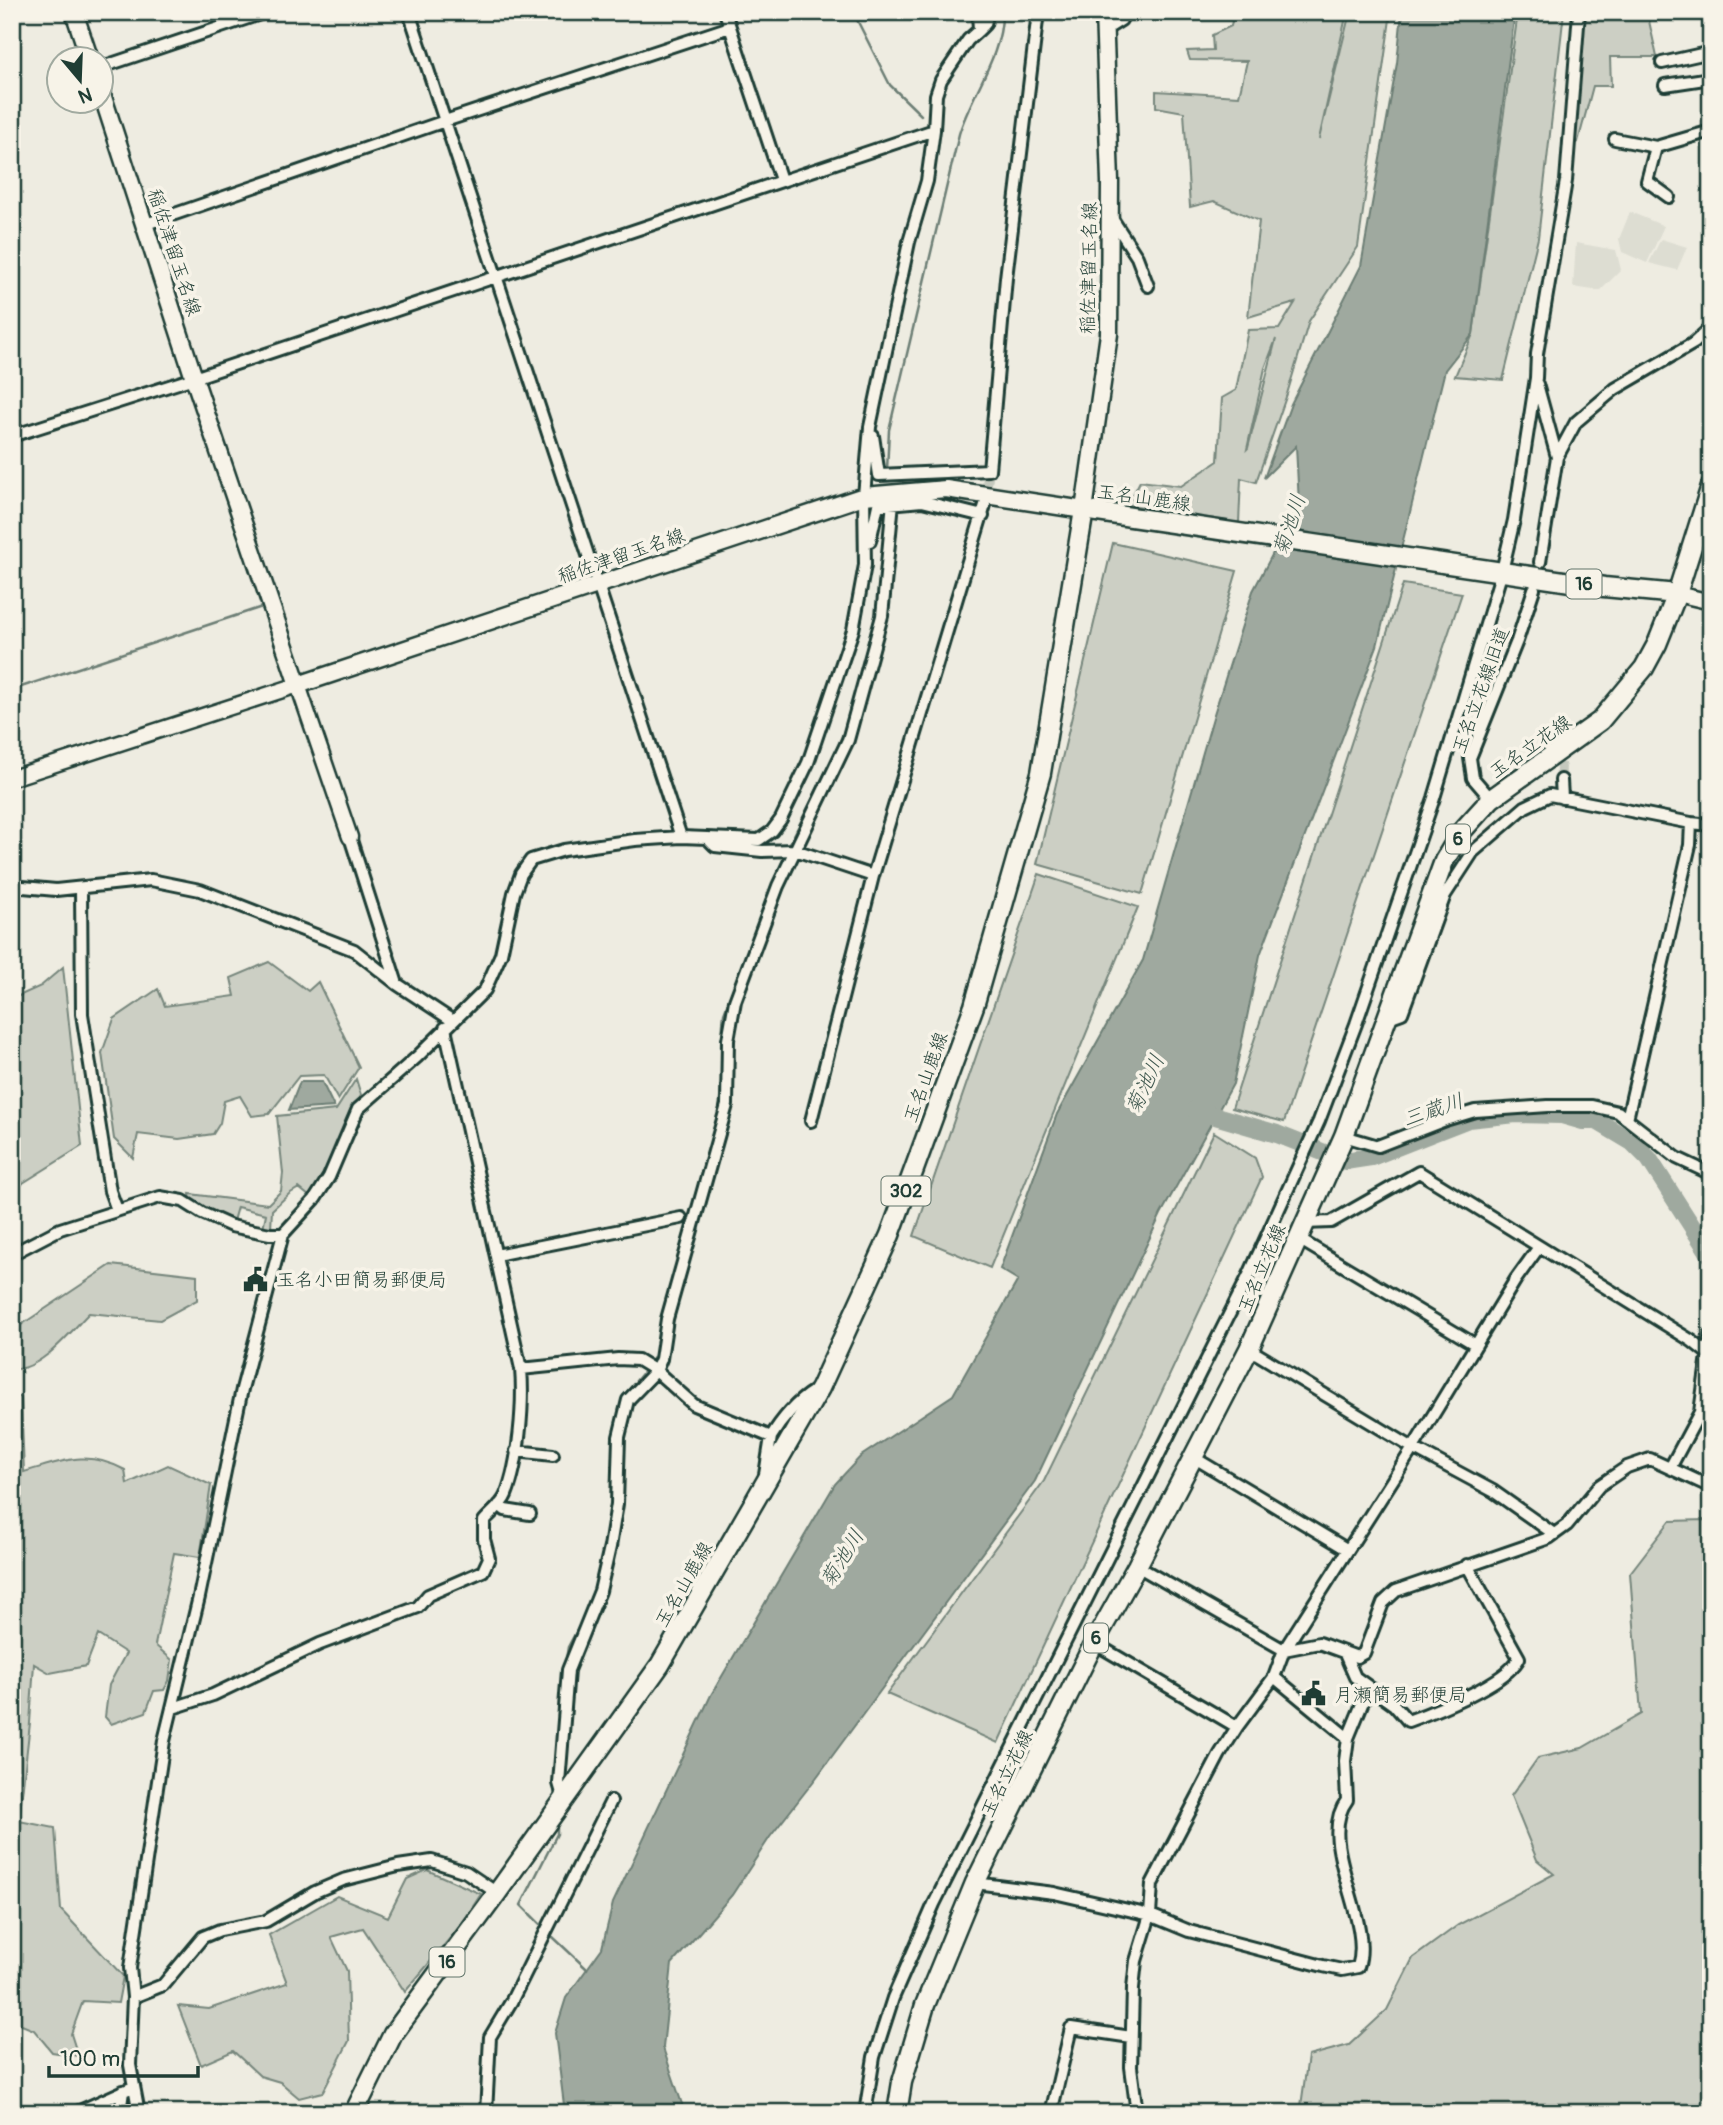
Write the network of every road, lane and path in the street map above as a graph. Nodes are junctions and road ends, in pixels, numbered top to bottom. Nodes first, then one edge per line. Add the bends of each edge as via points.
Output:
1 (74, 12) edge
2 (266, 12) edge
3 (409, 12) edge
4 (725, 12) edge
5 (978, 12) edge
6 (988, 12) edge
7 (1038, 12) edge
8 (1104, 12) edge
9 (1124, 12) edge
10 (1579, 12) edge
11 (730, 27) junction
12 (979, 30) junction
13 (1105, 30) junction
14 (85, 46) edge
15 (1711, 52) edge
16 (116, 61) edge
17 (1662, 63) dead end
18 (1711, 78) edge
19 (1665, 85) dead end
20 (109, 116) edge
21 (445, 121) junction
22 (934, 130) junction
23 (1711, 131) edge
24 (1615, 139) dead end
25 (1656, 147) junction
26 (781, 180) junction
27 (1669, 197) dead end
28 (1110, 215) junction
29 (144, 222) junction
30 (496, 277) junction
31 (1148, 286) dead end
32 (1711, 327) edge
33 (194, 378) junction
34 (1536, 378) junction
35 (870, 427) junction
36 (12, 436) edge
37 (1557, 457) junction
38 (1711, 486) edge
39 (864, 496) junction
40 (893, 502) junction
41 (1084, 510) junction
42 (1540, 562) dead end
43 (865, 565) junction
44 (1497, 570) junction
45 (600, 584) junction
46 (1534, 589) dead end
47 (1677, 594) junction
48 (1711, 602) edge
49 (298, 685) junction
50 (12, 778) edge
51 (1561, 780) tunnel mouth
52 (1562, 798) junction
53 (1491, 799) junction
54 (1691, 823) junction
55 (1711, 825) edge
56 (350, 837) joint
57 (681, 837) junction
58 (708, 839) junction
59 (795, 850) junction
60 (873, 876) junction
61 (12, 886) edge
62 (80, 889) junction
63 (397, 985) junction
64 (1388, 1018) junction
65 (449, 1025) junction
66 (1627, 1119) junction
67 (811, 1121) dead end
68 (1341, 1144) junction
69 (1711, 1174) edge
70 (117, 1210) junction
71 (681, 1218) dead end
72 (1301, 1230) junction
73 (283, 1234) junction
74 (1539, 1247) junction
75 (12, 1254) edge
76 (496, 1255) junction
77 (1711, 1334) edge
78 (1476, 1345) junction
79 (1249, 1349) junction
80 (1706, 1352) junction
81 (521, 1369) junction
82 (656, 1371) junction
83 (820, 1388) junction
84 (771, 1437) junction
85 (1413, 1448) junction
86 (516, 1451) junction
87 (553, 1455) dead end
88 (1193, 1457) junction
89 (1670, 1468) junction
90 (764, 1487) junction
91 (1711, 1487) edge
92 (499, 1505) junction
93 (530, 1514) dead end
94 (1554, 1534) junction
95 (1348, 1549) junction
96 (1467, 1565) junction
97 (1137, 1566) junction
98 (1094, 1643) junction
99 (1284, 1650) junction
100 (1345, 1654) junction
101 (1274, 1678) junction
102 (1368, 1687) junction
103 (173, 1708) junction
104 (1237, 1727) junction
105 (1348, 1738) junction
106 (611, 1801) dead end
107 (559, 1808) junction
108 (975, 1883) junction
109 (497, 1894) junction
110 (1150, 1915) junction
111 (133, 1997) junction
112 (1130, 2037) junction
113 (128, 2089) junction
114 (75, 2113) edge
115 (120, 2113) edge
116 (139, 2113) edge
117 (354, 2113) edge
118 (486, 2113) edge
119 (866, 2113) edge
120 (897, 2113) edge
121 (1051, 2113) edge
122 (1137, 2113) edge

1 - 14 main road
2 - 16 street
3 - 21 street
4 - 11 street
5 - 12 street
6 - 12 street
7 - 35 street via 989,470 879,475
8 - 13 main road, 稲佐津留玉名線 / 302
9 - 13 street via 1121,20
10 - 34 street via 1566,181
11 - 21 street
11 - 26 street
12 - 22 street via 941,80
13 - 28 main road, 稲佐津留玉名線 / 302
15 - 17 street
18 - 19 street
20 - 29 main road, 稲佐津留玉名線
21 - 29 street
21 - 30 street
22 - 26 street
22 - 35 street
23 - 25 street
24 - 25 street
25 - 27 street via 1647,181
26 - 30 street
28 - 31 street via 1137,257
28 - 41 main road, 稲佐津留玉名線 / 302 via 1108,334
29 - 33 main road, 稲佐津留玉名線
30 - 33 street
30 - 45 street
32 - 37 street via 1595,404 1576,422
33 - 36 street
33 - 49 main road, 稲佐津留玉名線
34 - 37 street
34 - 44 street via 1514,520
35 - 39 street
37 - 42 street
38 - 47 main road, 玉名立花線 / 6
39 - 41 main road, 稲佐津留玉名線 via 946,489
39 - 43 street
39 - 45 main road, 稲佐津留玉名線
40 - 43 street via 878,505
40 - 59 street via 882,616 848,740
40 - 60 street via 922,501 984,511
41 - 44 main road, 玉名山鹿線 / 16
41 - 83 main road, 玉名山鹿線 / 302 via 1041,773 974,1006 890,1235
43 - 58 street via 841,670 808,763 781,819 759,840
44 - 47 main road, 玉名山鹿線 / 16
44 - 119 street via 1434,798 1312,1136 1197,1381 934,1905 893,1998 874,2057
45 - 49 main road, 稲佐津留玉名線
45 - 57 street
46 - 53 street, 玉名立花線旧道 via 1470,758 1473,778
47 - 48 street
47 - 53 main road, 玉名立花線 / 6 via 1644,668 1600,721
49 - 50 street
49 - 56 street
51 - 52 street
52 - 54 street
52 - 64 street via 1550,795 1525,807 1473,852 1445,895 1402,1013
53 - 64 main road, 玉名立花線 / 6 via 1462,831 1444,861
54 - 55 street
54 - 66 street via 1690,845
56 - 63 street
57 - 58 street
57 - 65 street via 564,850 531,860 514,893 495,970 485,990
58 - 59 street via 715,846
59 - 60 street
59 - 82 street via 735,1001 728,1040 727,1105
60 - 67 street
61 - 62 street
62 - 63 street via 151,880 200,890 354,950
62 - 70 street via 82,1014 110,1191
63 - 65 street
64 - 68 main road, 玉名立花線 / 6
65 - 73 street via 358,1109 329,1177
65 - 76 street
66 - 68 street via 1592,1106 1475,1111 1378,1146
66 - 69 street via 1677,1158
68 - 72 main road, 玉名立花線 / 6
70 - 73 street via 160,1197 183,1201 231,1226
70 - 75 street via 60,1229
71 - 76 street
72 - 74 street via 1331,1222 1419,1172
72 - 78 street
72 - 79 main road, 玉名立花線 / 6
73 - 103 street via 242,1389
74 - 78 street
74 - 80 street
76 - 81 street
77 - 80 street
78 - 85 street
79 - 85 street
79 - 88 main road, 玉名立花線 / 6
80 - 89 street via 1700,1412
81 - 82 street via 618,1359 638,1360
81 - 86 street
82 - 84 street via 694,1405
82 - 107 street via 628,1400 619,1437 610,1547 600,1591 568,1670
83 - 84 street via 806,1395
83 - 90 main road, 玉名山鹿線 / 302
84 - 90 street
85 - 94 street via 1493,1491
85 - 95 street
86 - 87 street
86 - 92 street via 505,1498
88 - 95 street
88 - 97 main road, 玉名立花線 / 6
89 - 91 street
89 - 94 street via 1650,1459 1627,1467 1599,1486
90 - 107 main road, 玉名山鹿線 / 302 via 660,1665
92 - 93 street
92 - 103 street via 484,1521 489,1558 483,1571 428,1595 418,1607
94 - 96 street
95 - 99 street
96 - 100 street via 1396,1591 1383,1602 1364,1653 1357,1657
96 - 102 street via 1519,1658 1516,1665 1448,1706 1408,1721
97 - 98 main road, 玉名立花線 / 6
97 - 99 street
98 - 104 street
98 - 108 main road, 玉名立花線 / 6
99 - 100 street via 1319,1643
99 - 101 street
100 - 102 street via 1355,1677
101 - 104 street
101 - 105 street
102 - 105 street
103 - 111 street via 132,1947
104 - 110 street via 1153,1884
105 - 110 street via 1347,1800 1339,1810 1338,1848 1360,1933 1357,1968 1322,1966 1189,1931
106 - 118 street via 491,2037
107 - 109 main road, 玉名山鹿線 / 16
108 - 110 street via 1054,1893
108 - 120 main road, 玉名立花線 / 6 via 925,2006
109 - 111 street via 466,1871 432,1861 344,1880 266,1921 203,1937 163,1985
109 - 117 main road, 玉名山鹿線 / 16 via 393,2034
110 - 112 street via 1136,1961
111 - 113 street
112 - 121 street via 1071,2028
112 - 122 street
113 - 114 street
113 - 115 street
113 - 116 street

